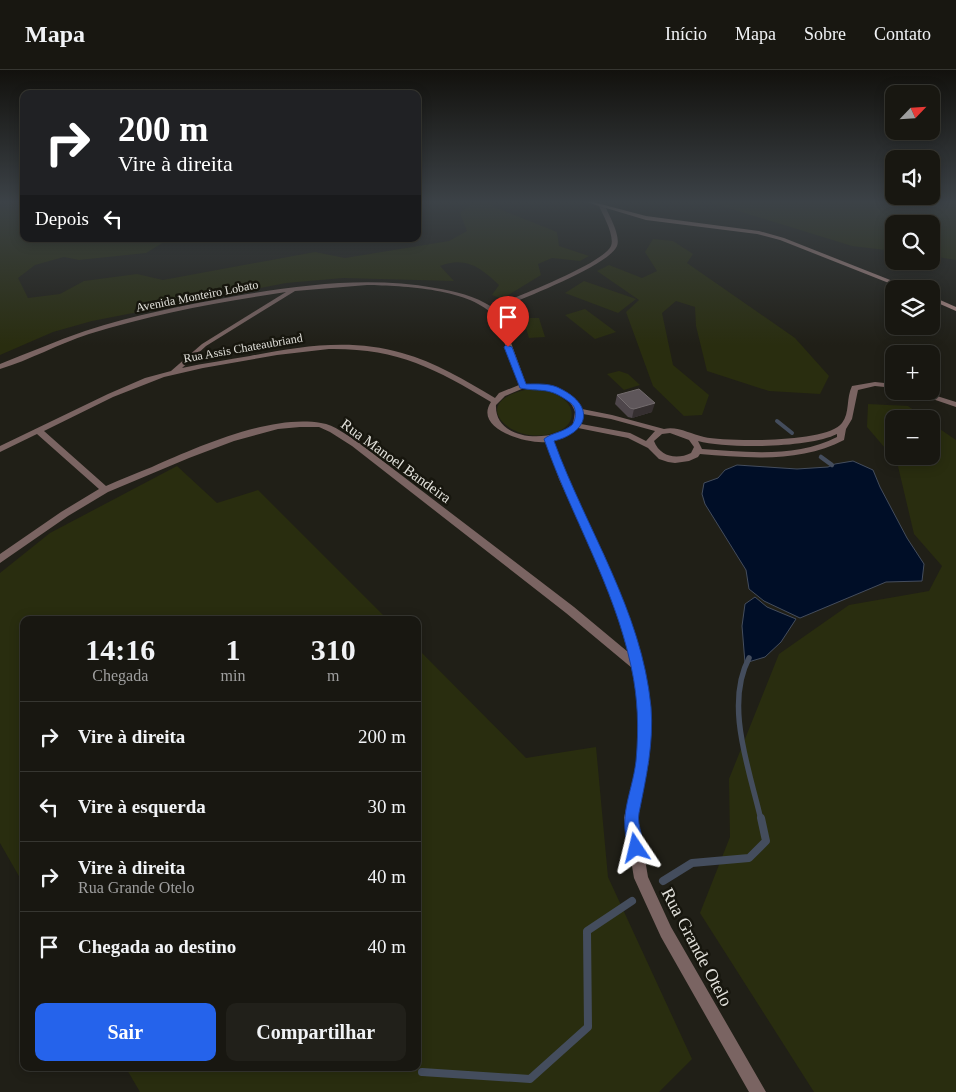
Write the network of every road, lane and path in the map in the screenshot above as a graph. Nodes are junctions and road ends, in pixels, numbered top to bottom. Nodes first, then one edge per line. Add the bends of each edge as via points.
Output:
1 (612, 250) edge
2 (809, 250) edge
3 (887, 280) edge
4 (296, 288) junction
5 (940, 302) edge
6 (492, 308) junction
7 (956, 309) edge
8 (0, 367) edge
9 (173, 372) junction
10 (885, 385) edge
11 (523, 386) junction
12 (940, 400) edge
13 (494, 401) junction
14 (956, 405) edge
15 (580, 411) junction
16 (576, 426) junction
17 (842, 428) junction
18 (39, 431) junction
19 (664, 431) junction
20 (686, 434) junction
21 (549, 439) junction
22 (651, 446) junction
23 (0, 449) edge
24 (698, 451) junction
25 (105, 490) junction
26 (0, 560) edge
27 (638, 666) junction
28 (758, 1092) edge

1 - 6 street via 569,275
2 - 3 main road
4 - 6 street, Avenida Monteiro Lobato via 382,282 458,295
4 - 8 street, Avenida Monteiro Lobato via 126,322 63,341
4 - 9 street via 204,345
5 - 7 main road
6 - 11 street via 501,323
9 - 13 street, Rua Assis Chateaubriand via 301,348 349,346 399,355 472,387
9 - 18 street, Rua Assis Chateaubriand via 125,390
10 - 17 street via 855,388 850,418
11 - 13 street via 508,390
11 - 15 street via 557,390 576,402
12 - 14 street
13 - 21 street via 492,418 508,433 534,440
15 - 16 street
15 - 19 street
16 - 21 street
16 - 22 street via 630,436
17 - 20 street via 817,438 771,441 705,440
17 - 24 street via 841,438 833,445 817,449 780,453
18 - 23 street, Rua Assis Chateaubriand
18 - 25 street
19 - 20 street
19 - 22 street via 653,436
20 - 24 street via 696,442
21 - 27 street, Rua Grande Otelo via 563,479 625,618
22 - 24 street via 660,455 673,460 690,458
25 - 26 street, Rua Manoel Bandeira
25 - 27 street, Rua Manoel Bandeira via 236,438 300,424 320,425 355,444
27 - 28 street, Rua Grande Otelo via 644,708 643,761 631,818 641,878 666,932

